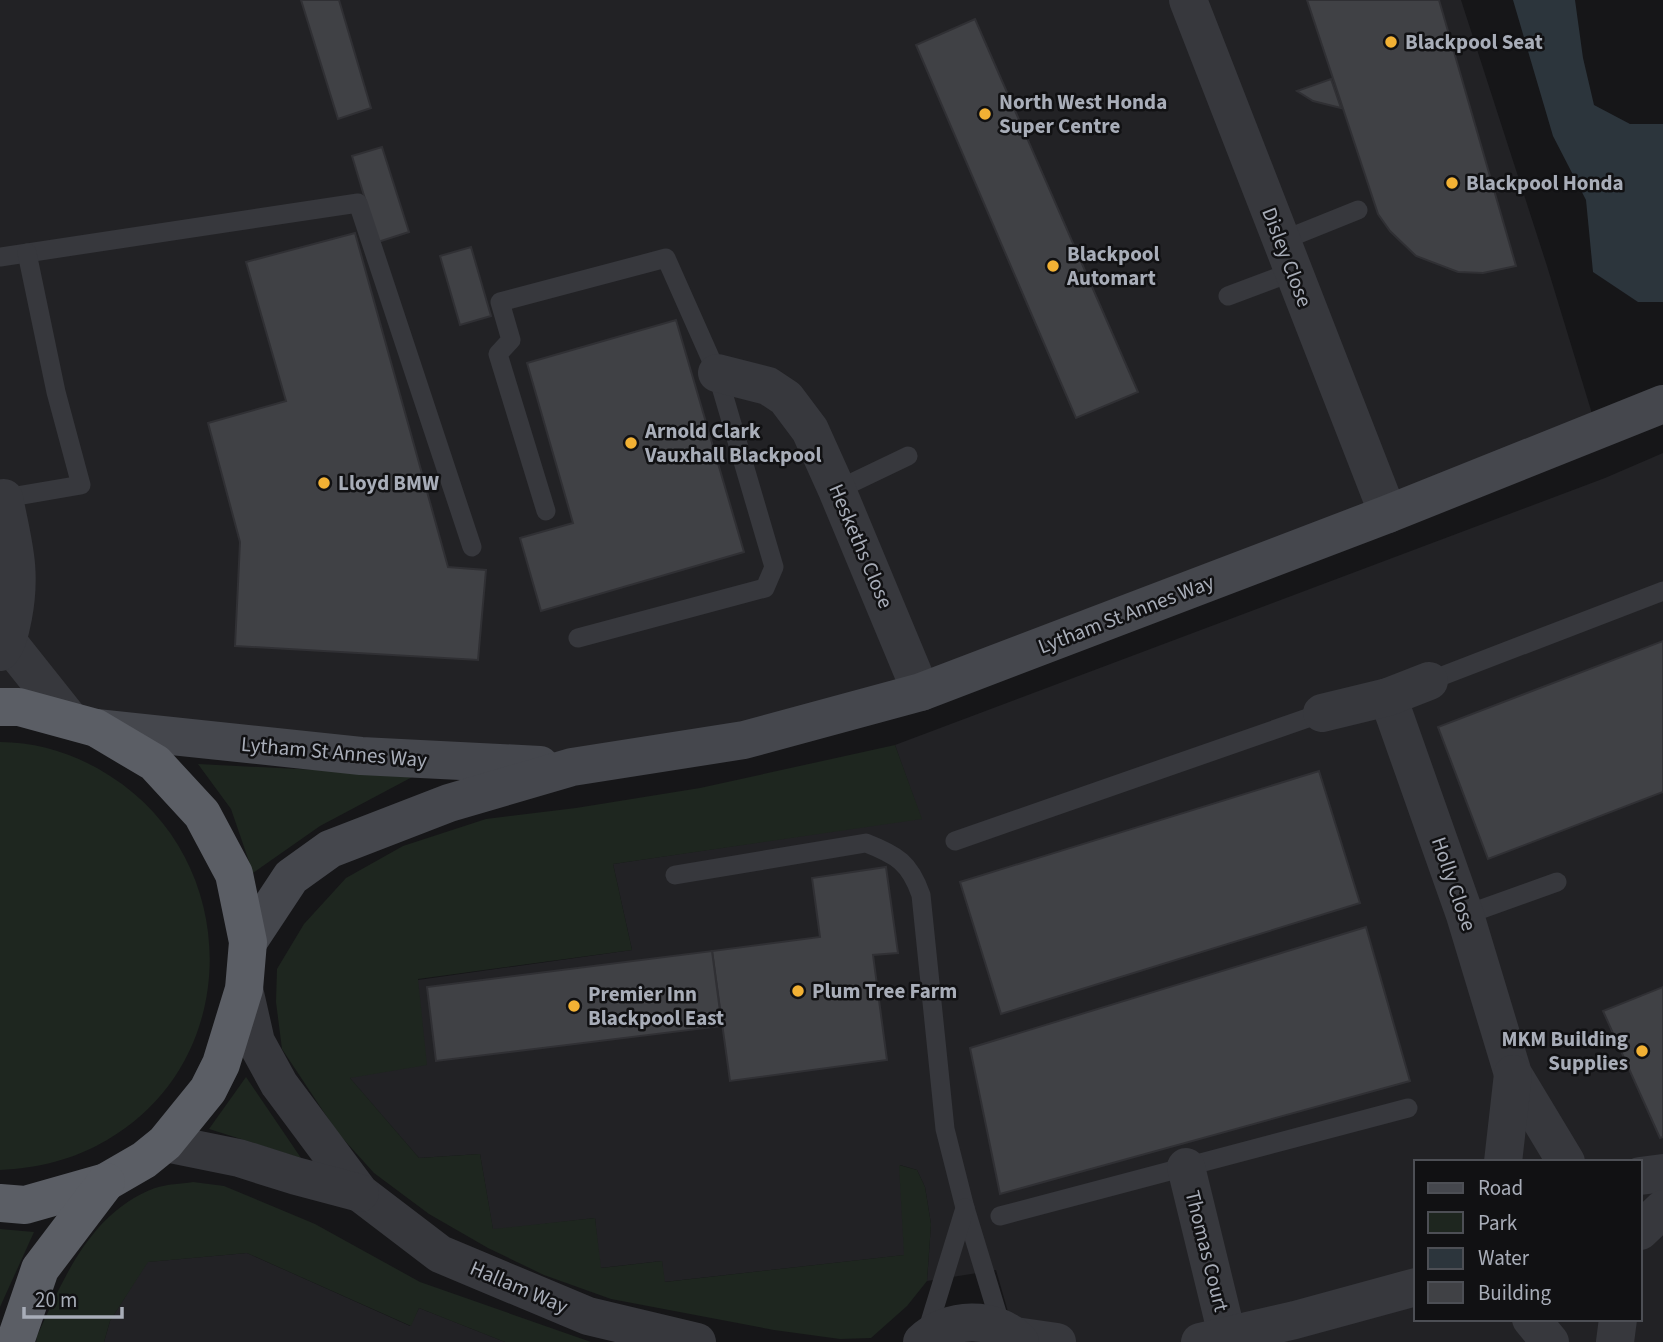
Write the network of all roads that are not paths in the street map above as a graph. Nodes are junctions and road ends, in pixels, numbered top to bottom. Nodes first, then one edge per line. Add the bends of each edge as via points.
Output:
1 (1188, 0) edge
2 (1358, 209) dead end
3 (27, 253) junction
4 (1286, 256) junction
5 (0, 257) edge
6 (1228, 296) dead end
7 (717, 373) junction
8 (1663, 404) edge
9 (908, 456) dead end
10 (838, 490) junction
11 (2, 499) edge
12 (546, 511) dead end
13 (1388, 514) junction
14 (472, 548) dead end
15 (1663, 591) edge
16 (578, 638) dead end
17 (4, 647) edge
18 (1429, 681) joint
19 (921, 692) junction
20 (1388, 697) junction
21 (0, 707) edge
22 (1322, 713) joint
23 (83, 724) junction
24 (572, 767) junction
25 (955, 841) dead end
26 (675, 875) dead end
27 (1557, 882) dead end
28 (1465, 915) junction
29 (247, 942) junction
30 (244, 989) junction
31 (1513, 1074) junction
32 (1408, 1108) dead end
33 (165, 1143) junction
34 (1503, 1160) edge
35 (1565, 1160) edge
36 (1186, 1167) junction
37 (1663, 1173) edge
38 (1642, 1176) edge
39 (106, 1182) junction
40 (360, 1193) junction
41 (0, 1203) edge
42 (964, 1208) junction
43 (1663, 1209) edge
44 (1000, 1216) dead end
45 (1642, 1229) edge
46 (1414, 1288) edge
47 (1533, 1321) edge
48 (1618, 1321) edge
49 (1013, 1336) edge
50 (1214, 1339) edge
51 (924, 1340) edge
52 (15, 1342) edge
53 (697, 1342) edge
54 (1057, 1342) edge
55 (1550, 1342) edge
56 (1615, 1342) edge

1 - 4 street, Disley Close
2 - 4 lane
3 - 5 lane
3 - 11 lane via 81,485
3 - 14 lane via 358,203
4 - 6 lane
4 - 13 street, Disley Close
7 - 10 street, Heskeths Close via 768,386 786,398 810,430
7 - 12 lane via 666,258 500,302 511,340 498,354
7 - 16 lane via 774,567 765,587
8 - 13 main road, Lytham St Annes Way
9 - 10 lane
10 - 19 street, Heskeths Close
11 - 17 street via 18,569
13 - 19 main road, Lytham St Annes Way
15 - 18 lane
17 - 23 street
18 - 20 street
19 - 24 main road, Lytham St Annes Way via 744,740
20 - 22 street
20 - 28 street, Holly Close
21 - 23 highway via 19,707
22 - 25 lane
23 - 24 main road, Lytham St Annes Way via 361,756
23 - 29 highway via 155,763 202,814 234,874
24 - 29 main road, Lytham St Annes Way via 449,803 330,849 291,877
26 - 42 lane via 866,843 895,854 914,875 921,895 945,1129
27 - 28 lane
28 - 31 street, Holly Close
29 - 30 highway
30 - 33 highway via 221,1064 208,1090
30 - 40 street, Hallam Way via 256,1042 279,1084
31 - 34 street, Holly Close
31 - 35 street, Holly Close
32 - 36 lane
33 - 39 highway
33 - 40 street, Hallam Way via 239,1158
36 - 44 lane
36 - 50 street, Thomas Court
37 - 38 street
39 - 41 highway via 24,1205
39 - 52 highway via 40,1269
40 - 53 street, Hallam Way via 440,1254 587,1316
42 - 49 lane
42 - 51 lane
43 - 45 street
46 - 50 street
47 - 55 street
48 - 56 street
49 - 51 street via 993,1325 965,1322 938,1330
49 - 54 street

